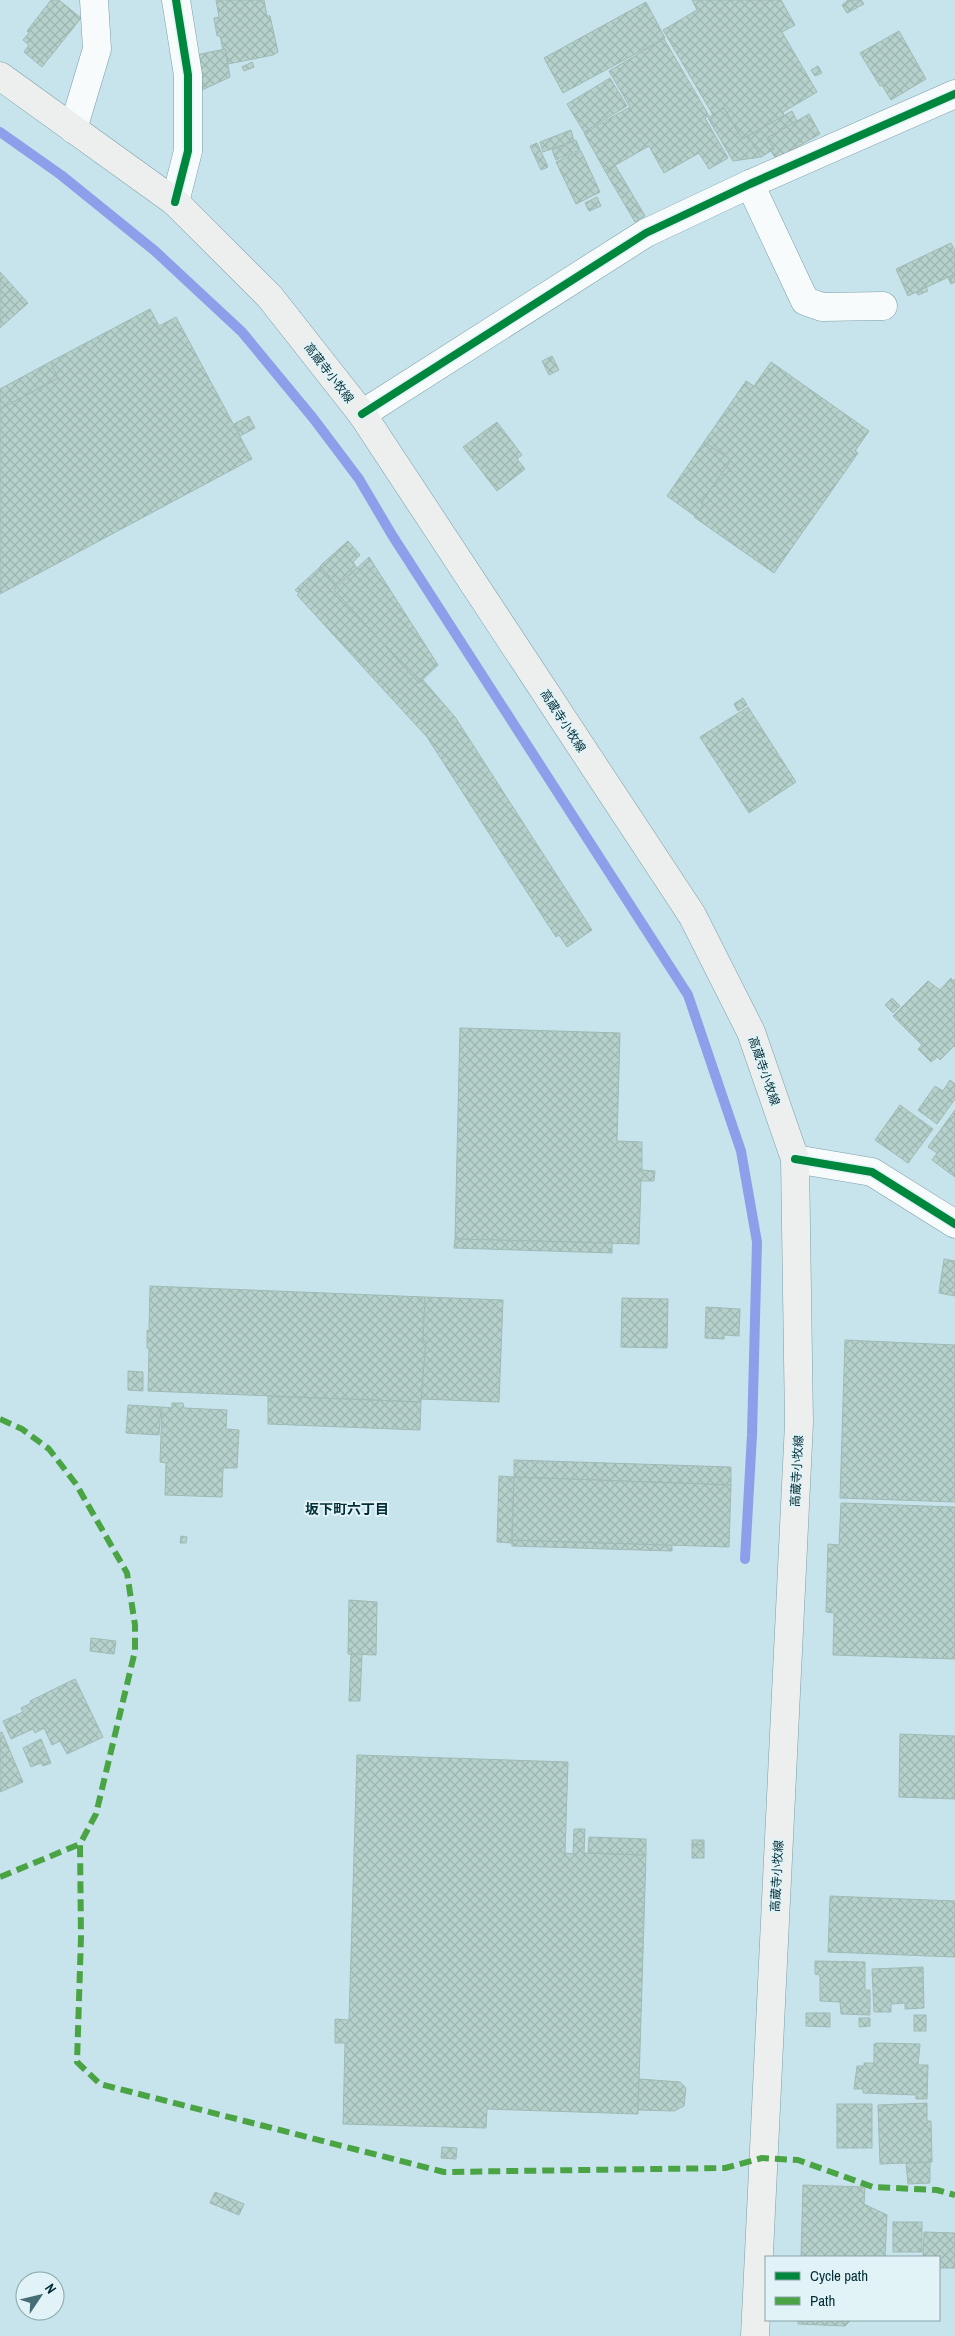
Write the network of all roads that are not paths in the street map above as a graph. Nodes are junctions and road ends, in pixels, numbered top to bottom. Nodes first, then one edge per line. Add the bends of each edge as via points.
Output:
1 (94, 0) edge
2 (176, 0) edge
3 (0, 76) edge
4 (955, 94) edge
5 (73, 129) junction
6 (750, 184) junction
7 (175, 202) junction
8 (883, 306) dead end
9 (362, 414) junction
10 (795, 1160) junction
11 (955, 1224) edge
12 (755, 2336) edge

1 - 5 street via 97,49
2 - 7 street via 188,74 188,151
3 - 5 main road, 高蔵寺小牧線
4 - 6 street
5 - 7 main road, 高蔵寺小牧線
6 - 8 street via 805,301 822,307
6 - 9 street via 646,233
7 - 9 main road, 高蔵寺小牧線 via 270,297
9 - 10 main road, 高蔵寺小牧線 via 692,915 751,1032
10 - 11 street via 872,1172
10 - 12 main road, 高蔵寺小牧線 via 799,1423

